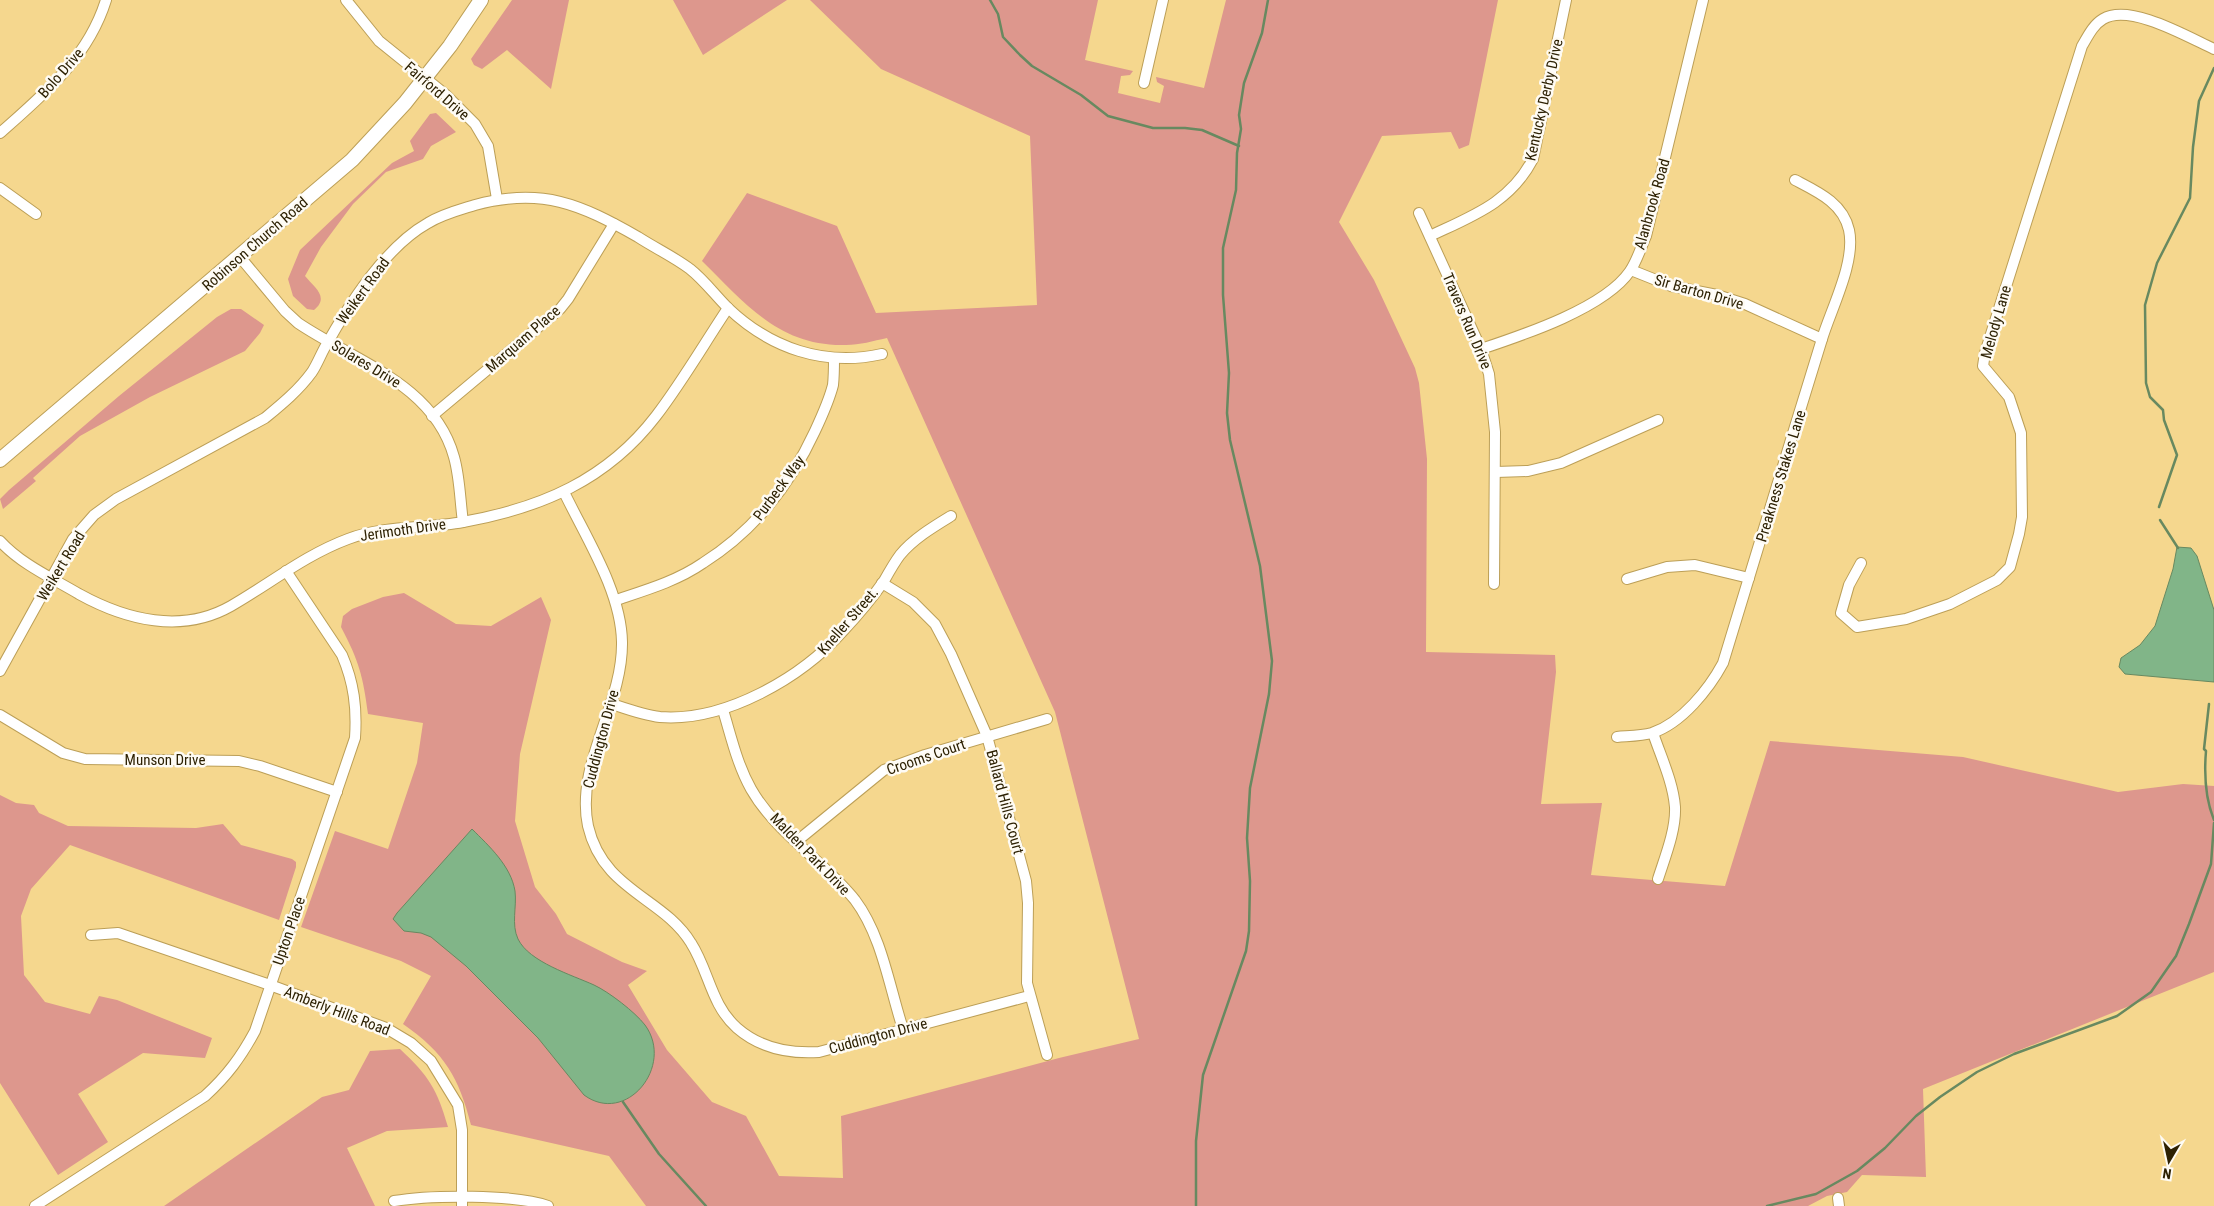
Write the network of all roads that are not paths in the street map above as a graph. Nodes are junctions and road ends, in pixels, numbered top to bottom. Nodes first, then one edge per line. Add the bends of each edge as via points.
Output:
1 (106, 0) edge
2 (346, 0) edge
3 (481, 0) edge
4 (1163, 0) edge
5 (1566, 0) edge
6 (1703, 0) edge
7 (2214, 49) edge
8 (425, 78) junction
9 (1144, 83) dead end
10 (0, 133) edge
11 (1796, 180) dead end
12 (0, 188) edge
13 (497, 199) junction
14 (1419, 213) dead end
15 (36, 214) dead end
16 (614, 224) junction
17 (1430, 236) junction
18 (240, 257) junction
19 (1631, 270) junction
20 (728, 308) junction
21 (1822, 339) junction
22 (328, 341) junction
23 (1481, 349) junction
24 (882, 354) dead end
25 (834, 358) junction
26 (432, 416) junction
27 (1658, 420) dead end
28 (0, 460) edge
29 (1496, 472) junction
30 (564, 492) junction
31 (951, 516) dead end
32 (463, 522) junction
33 (0, 541) edge
34 (1861, 563) dead end
35 (286, 571) junction
36 (52, 578) junction
37 (1749, 578) junction
38 (1627, 579) dead end
39 (882, 583) junction
40 (1494, 584) dead end
41 (616, 600) junction
42 (0, 671) edge
43 (612, 704) junction
44 (723, 710) junction
45 (0, 715) edge
46 (1047, 719) dead end
47 (1653, 733) junction
48 (987, 736) junction
49 (1617, 737) dead end
50 (336, 792) junction
51 (797, 841) junction
52 (1658, 879) dead end
53 (91, 935) dead end
54 (270, 985) junction
55 (1029, 996) junction
56 (903, 1029) junction
57 (1047, 1055) dead end
58 (394, 1201) dead end
59 (462, 1202) edge
60 (35, 1206) edge
61 (548, 1206) edge

1 - 10 street, Bolo Drive via 92,35 76,60 56,83
2 - 8 street, Fairford Drive via 379,41
3 - 8 street, Robinson Church Road
4 - 9 street
5 - 17 street, Kentucky Derby Drive via 1533,159 1524,176 1498,201
6 - 19 street, Alanbrook Road via 1646,236
7 - 34 street, Melody Lane via 2154,22 2124,14 2110,16 2097,23 2082,46 1985,353 1984,366 2009,397 2021,432 2022,517 2010,567 1997,580 1950,604 1906,619 1857,627 1841,613 1849,585
8 - 13 street, Fairford Drive via 465,112 481,134 492,160
8 - 18 street, Robinson Church Road via 352,160
11 - 21 street, Preakness Stakes Lane via 1834,203 1844,215 1849,231 1849,256
12 - 15 street
13 - 16 street, Weikert Road via 548,199 573,204
13 - 22 street, Weikert Road via 448,213 408,236 378,267
14 - 17 street, Travers Run Drive
16 - 20 street, Weikert Road via 691,270
16 - 26 street, Marquam Place via 560,309
17 - 23 street, Travers Run Drive
18 - 22 street, Solares Drive via 285,311
18 - 28 street, Robinson Church Road
19 - 21 street, Sir Barton Drive via 1670,286 1717,294 1746,304
19 - 23 street, Alanbrook Road via 1605,295 1521,336
20 - 25 street, Weikert Road via 770,340 797,352
20 - 30 street, Jerimoth Drive via 656,416 636,440 613,461
21 - 37 street, Preakness Stakes Lane
22 - 26 street, Solares Drive via 398,381
22 - 36 street, Weikert Road via 312,372 286,402 265,418 116,499 94,515 74,539
23 - 29 street, Travers Run Drive via 1489,374
24 - 25 street, Weikert Road
25 - 41 street, Purbeck Way via 833,384 807,449 788,481 748,529 703,564 681,576
26 - 32 street, Solares Drive via 448,439 454,458
27 - 29 street via 1561,463 1528,471
29 - 40 street, Travers Run Drive
30 - 32 street, Jerimoth Drive via 504,513
30 - 41 street, Cuddington Drive
31 - 39 street, Kneller Street. via 929,529 901,554
32 - 35 street, Jerimoth Drive via 401,528 350,538 329,546
33 - 36 street, Jerimoth Drive via 12,554
35 - 36 street, Jerimoth Drive via 230,607 185,620 154,622 126,616 98,604
35 - 50 street, Upton Place via 342,655 354,689 355,738
36 - 42 street, Weikert Road
37 - 38 street via 1695,565 1667,567
37 - 47 street, Preakness Stakes Lane via 1723,663 1710,687 1692,707
39 - 44 street, Kneller Street. via 844,631 816,658 785,680
39 - 48 street, Ballard Hills Court via 913,602 935,624
41 - 43 street, Cuddington Drive via 622,642
43 - 44 street, Kneller Street. via 660,717
43 - 56 street, Cuddington Drive via 596,750 586,801 595,844 622,884 675,923 692,943 716,1000 737,1028 768,1046 799,1053 818,1052
44 - 51 street, Malden Park Drive via 739,763 751,789
45 - 50 street, Munson Drive via 63,753 85,759 239,761
46 - 48 street, Crooms Court
47 - 49 street, Preakness Stakes Lane
47 - 52 street via 1675,808
48 - 51 street, Crooms Court via 884,770
48 - 55 street, Ballard Hills Court via 1026,881 1025,962
50 - 54 street, Upton Place
51 - 56 street, Malden Park Drive via 834,876 869,924
53 - 54 street, Amberly Hills Road via 118,933
54 - 59 street, Amberly Hills Road via 386,1028 411,1043 431,1061 458,1105 462,1130
54 - 60 street, Upton Place via 255,1031 225,1078 205,1096
55 - 56 street, Cuddington Drive
55 - 57 street, Ballard Hills Court
58 - 59 street via 419,1197
59 - 61 street via 516,1200

